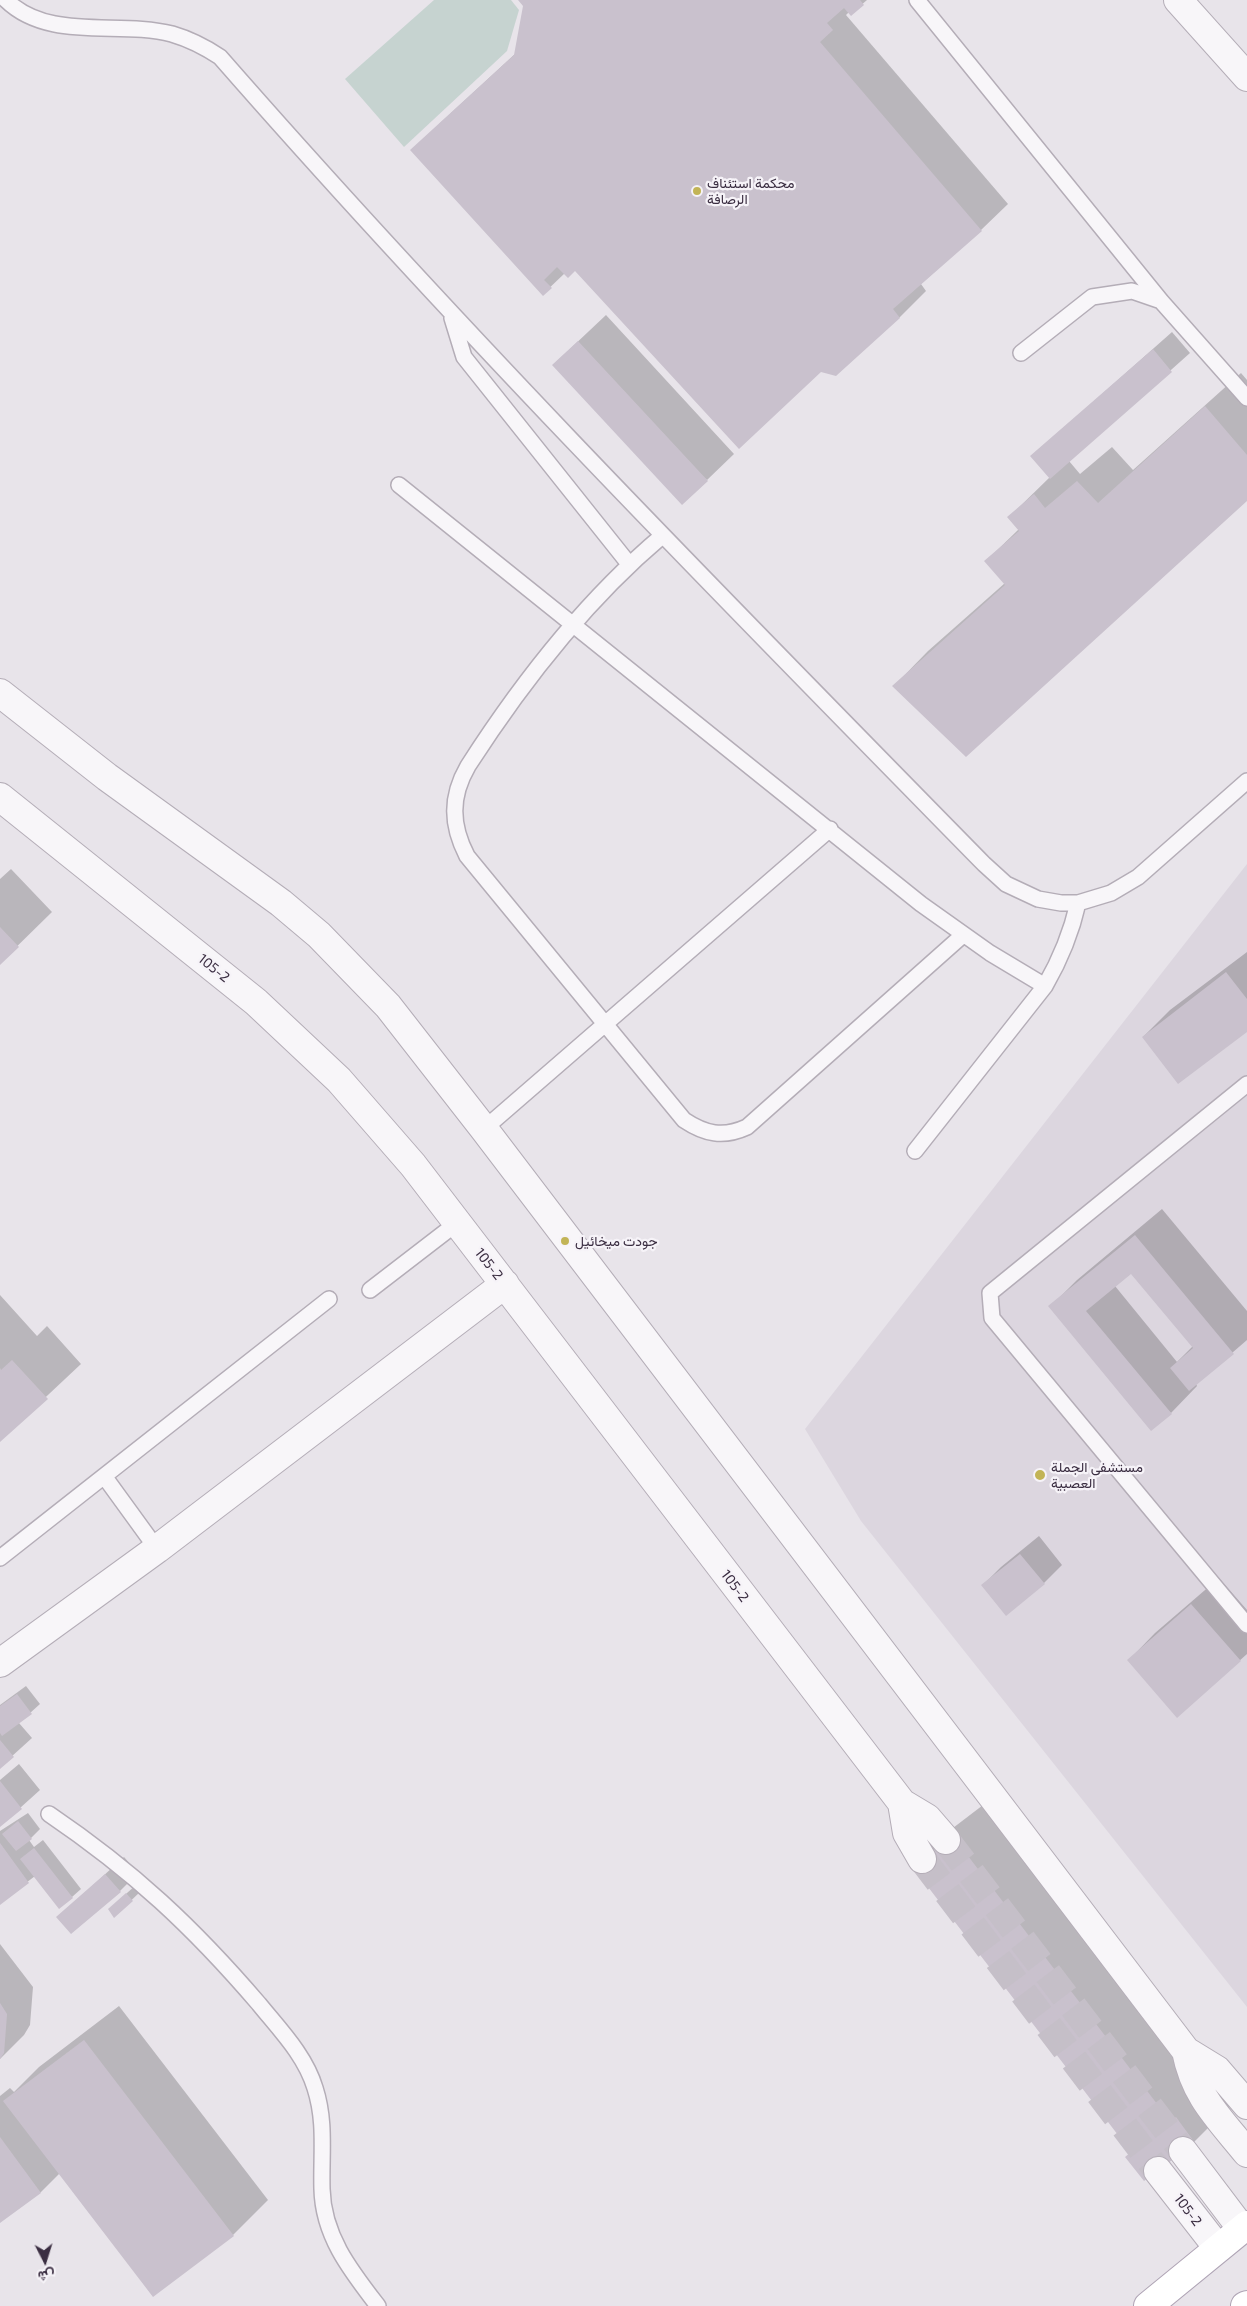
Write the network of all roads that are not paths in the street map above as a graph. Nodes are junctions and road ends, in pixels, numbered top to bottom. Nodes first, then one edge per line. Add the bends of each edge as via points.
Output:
1 (6, 0) edge
2 (917, 0) edge
3 (1178, 0) edge
4 (1247, 77) edge
5 (1161, 301) junction
6 (451, 314) junction
7 (1021, 353) dead end
8 (1247, 398) edge
9 (399, 485) dead end
10 (662, 536) junction
11 (629, 564) junction
12 (574, 624) junction
13 (0, 694) edge
14 (1247, 781) edge
15 (0, 797) edge
16 (830, 829) junction
17 (1078, 903) junction
18 (963, 935) junction
19 (1045, 986) junction
20 (605, 1023) junction
21 (1247, 1084) edge
22 (484, 1129) junction
23 (915, 1152) dead end
24 (458, 1223) junction
25 (504, 1284) junction
26 (370, 1290) dead end
27 (329, 1298) dead end
28 (104, 1476) junction
29 (157, 1549) junction
30 (0, 1558) edge
31 (1247, 1625) edge
32 (0, 1663) edge
33 (902, 1803) junction
34 (49, 1814) dead end
35 (946, 1840) tunnel mouth
36 (922, 1859) tunnel mouth
37 (1186, 2051) junction
38 (1247, 2105) edge
39 (1183, 2152) tunnel mouth
40 (1247, 2153) edge
41 (1158, 2171) tunnel mouth
42 (1245, 2227) edge
43 (1218, 2248) junction
44 (378, 2306) edge
45 (1148, 2306) edge

1 - 6 lane via 30,16 50,22 171,34 197,43 220,57
2 - 5 lane
3 - 4 street
5 - 7 lane via 1132,291 1092,297
5 - 8 lane
6 - 10 lane
6 - 11 lane via 464,357
9 - 12 lane
10 - 11 lane
10 - 17 lane via 1006,884 1038,899
11 - 12 lane
12 - 16 lane
12 - 20 lane via 522,685 460,779 454,811 455,826 467,856
13 - 22 street via 114,782 282,903 319,935 388,1006
14 - 17 lane via 1138,877 1111,893
15 - 24 street, 105-2 via 256,1002 298,1040 377,1121
16 - 18 lane
16 - 20 lane
17 - 19 lane via 1060,959
18 - 19 lane
18 - 20 lane via 757,1119 735,1132 709,1133 684,1120
19 - 23 lane
20 - 22 lane
21 - 31 lane via 990,1293 992,1318
22 - 37 street
24 - 25 street, 105-2
24 - 26 lane
25 - 29 street
25 - 33 street, 105-2
27 - 28 lane
28 - 29 lane
28 - 30 lane
29 - 32 street
33 - 35 street, 105-2 via 927,1818
33 - 36 street, 105-2 via 906,1833
34 - 44 lane via 128,1871 164,1903 232,1972 296,2049 315,2086 320,2105 324,2146 322,2190 332,2236 342,2258
37 - 38 street via 1217,2070
37 - 40 street via 1196,2086
39 - 42 street
41 - 43 street, 105-2
42 - 43 main road
43 - 45 main road

